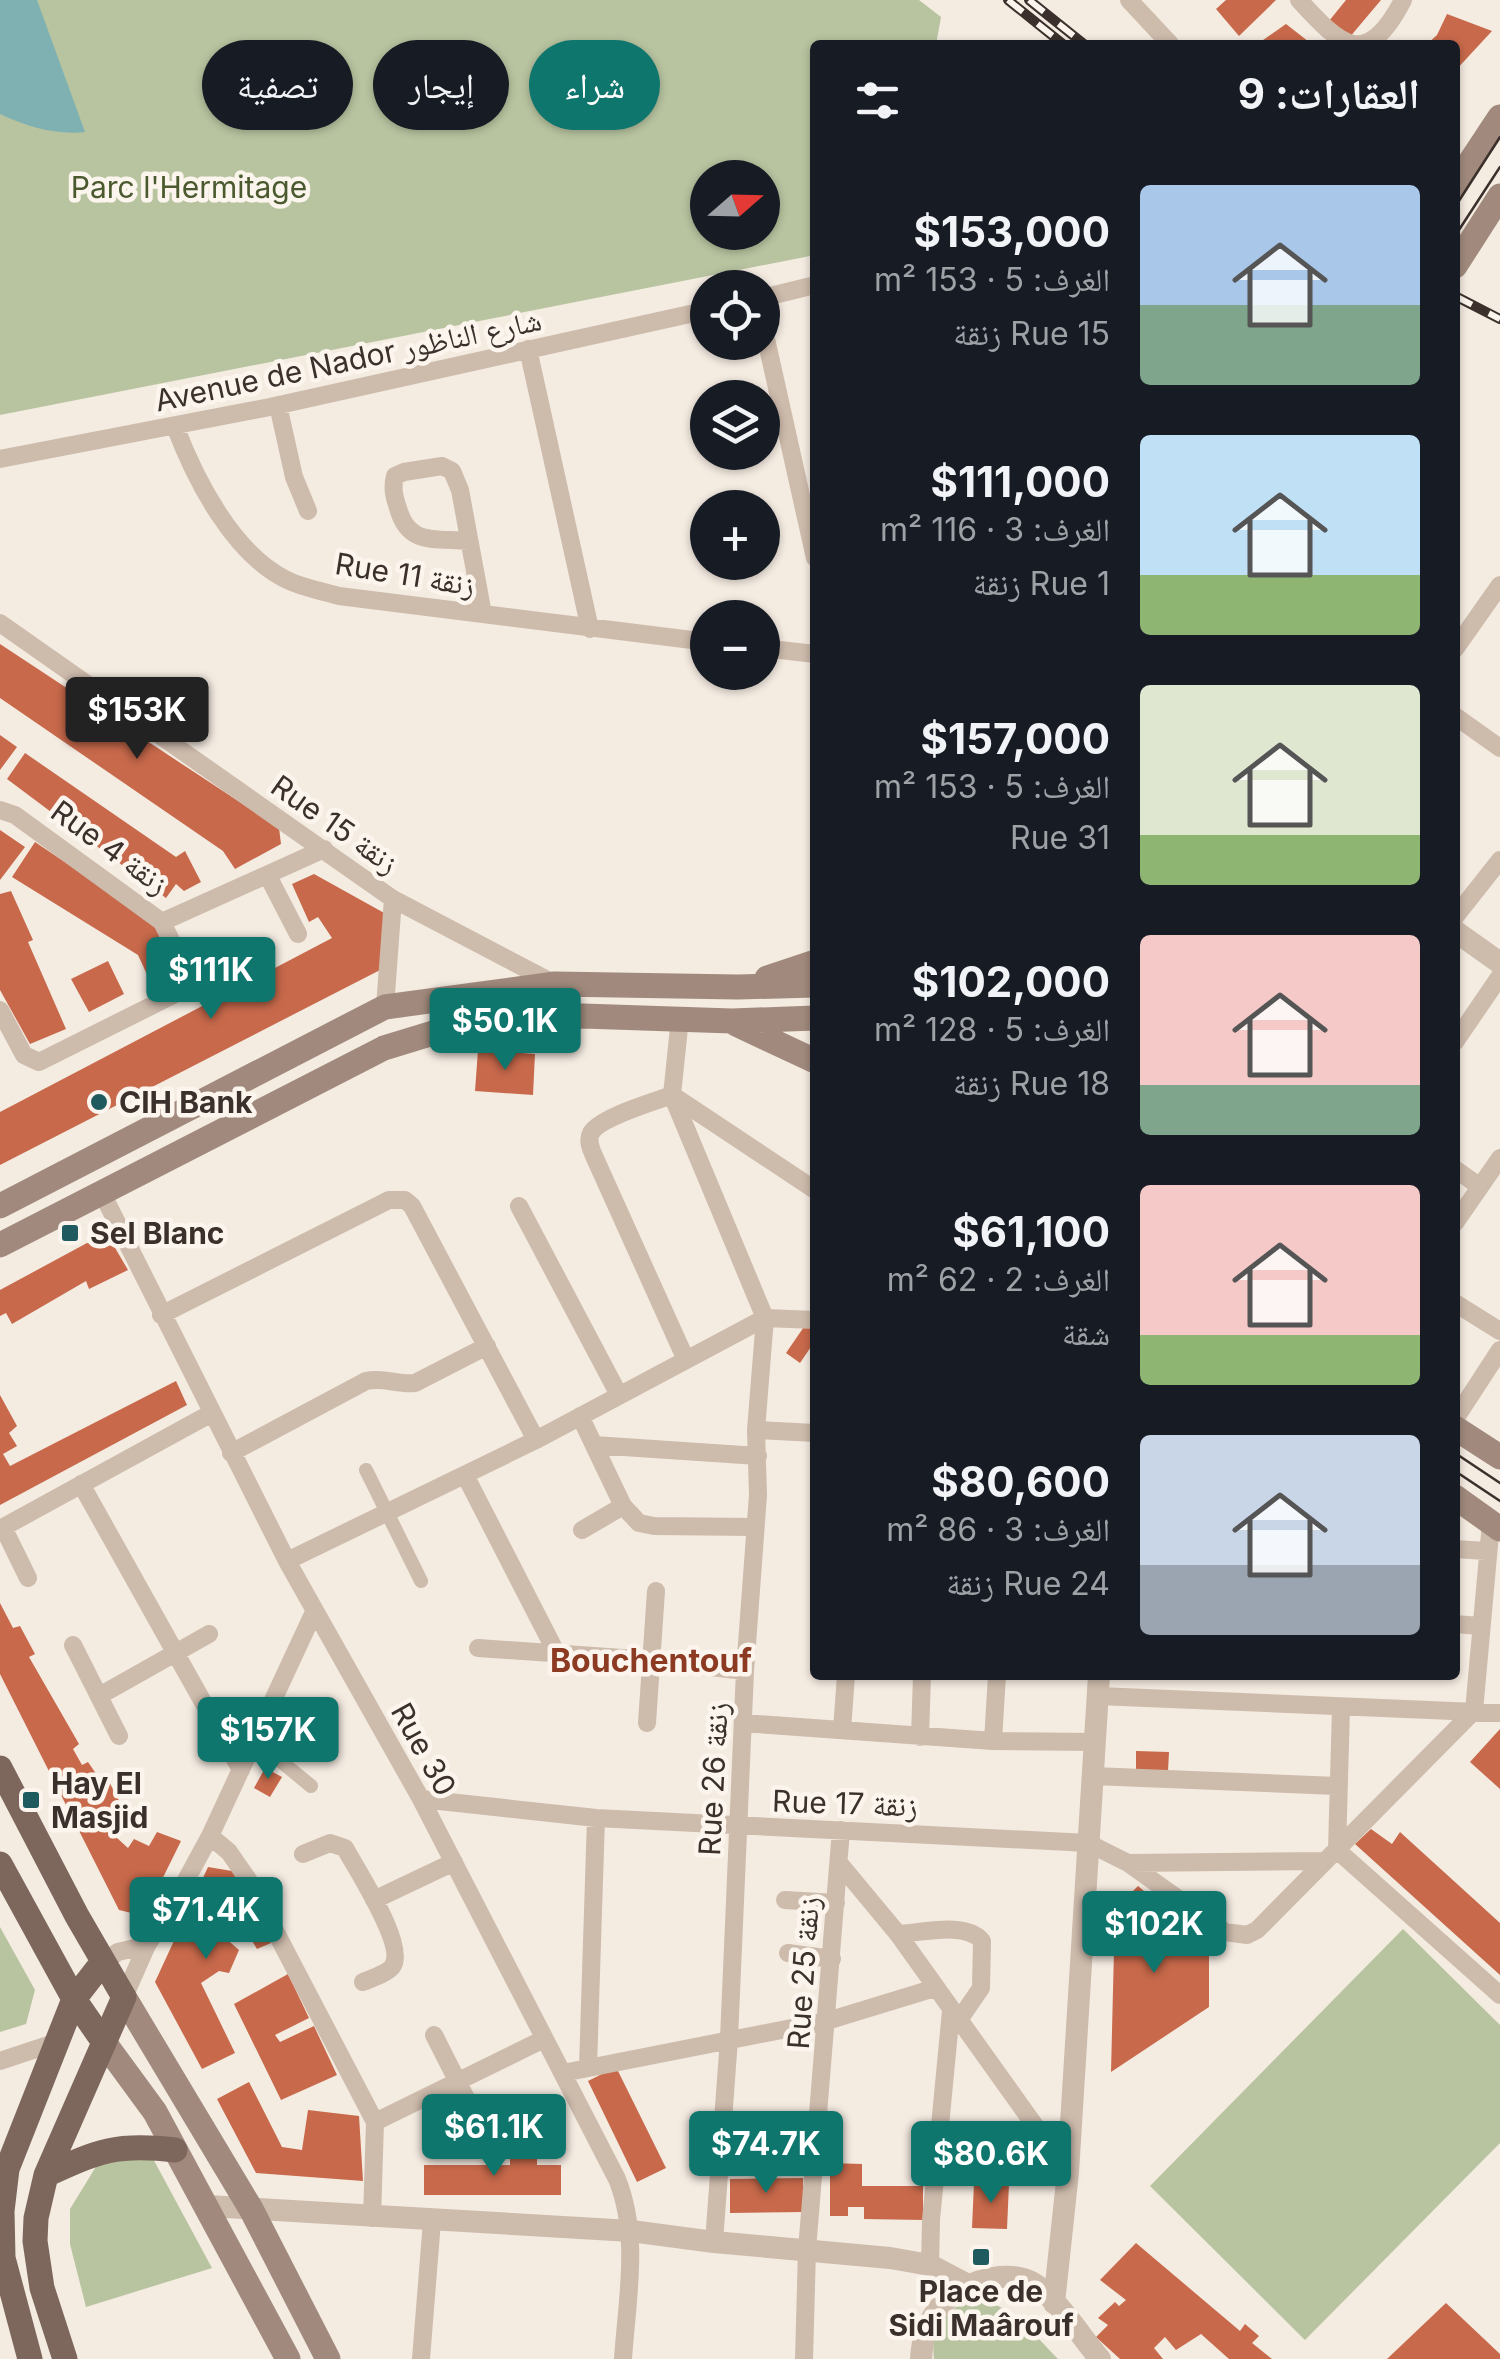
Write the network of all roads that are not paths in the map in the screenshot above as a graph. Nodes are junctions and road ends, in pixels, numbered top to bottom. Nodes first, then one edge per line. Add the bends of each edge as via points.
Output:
1 (1129, 0) edge
2 (1298, 0) edge
3 (1404, 0) edge
4 (1165, 40) edge
5 (1344, 40) edge
6 (1372, 40) edge
7 (1500, 117) edge
8 (1460, 177) edge
9 (1500, 196) edge
10 (1460, 258) edge
11 (810, 286) edge
12 (780, 294) edge
13 (690, 314) edge
14 (528, 350) junction
15 (771, 360) edge
16 (278, 405) junction
17 (174, 426) junction
18 (0, 459) edge
19 (308, 511) dead end
20 (810, 536) edge
21 (469, 541) junction
22 (1500, 585) edge
23 (482, 614) junction
24 (0, 623) edge
25 (590, 629) junction
26 (690, 640) edge
27 (1460, 642) edge
28 (780, 650) edge
29 (810, 653) edge
30 (1460, 720) edge
31 (1500, 748) edge
32 (7, 812) edge
33 (324, 850) junction
34 (1500, 860) edge
35 (268, 876) junction
36 (393, 899) junction
37 (1460, 910) edge
38 (162, 922) junction
39 (298, 934) dead end
40 (1460, 935) edge
41 (1500, 963) edge
42 (810, 964) edge
43 (1500, 976) edge
44 (555, 984) junction
45 (810, 984) edge
46 (738, 987) junction
47 (385, 1008) junction
48 (0, 1010) edge
49 (680, 1018) junction
50 (810, 1018) edge
51 (732, 1022) junction
52 (1460, 1035) edge
53 (810, 1060) edge
54 (672, 1096) junction
55 (1500, 1158) edge
56 (1460, 1173) edge
57 (1479, 1186) junction
58 (810, 1187) edge
59 (101, 1191) junction
60 (0, 1206) edge
61 (519, 1206) dead end
62 (1460, 1215) edge
63 (0, 1245) edge
64 (1460, 1306) edge
65 (161, 1315) junction
66 (765, 1318) junction
67 (810, 1320) edge
68 (1500, 1331) edge
69 (487, 1346) junction
70 (1500, 1350) edge
71 (686, 1360) junction
72 (618, 1396) junction
73 (1460, 1412) edge
74 (210, 1414) junction
75 (580, 1416) junction
76 (756, 1430) junction
77 (1460, 1431) edge
78 (810, 1432) edge
79 (536, 1440) junction
80 (594, 1445) junction
81 (231, 1452) junction
82 (758, 1456) junction
83 (1500, 1458) edge
84 (366, 1470) dead end
85 (465, 1474) junction
86 (81, 1484) junction
87 (1460, 1502) edge
88 (623, 1506) junction
89 (386, 1514) junction
90 (754, 1527) junction
91 (1, 1528) edge
92 (582, 1530) dead end
93 (1493, 1534) edge
94 (1460, 1547) edge
95 (287, 1562) junction
96 (28, 1578) dead end
97 (420, 1581) dead end
98 (656, 1591) dead end
99 (314, 1612) junction
100 (1460, 1624) edge
101 (1480, 1626) junction
102 (209, 1634) dead end
103 (73, 1645) dead end
104 (478, 1648) dead end
105 (175, 1654) junction
106 (558, 1656) junction
107 (650, 1660) junction
108 (746, 1671) junction
109 (846, 1680) edge
110 (922, 1680) edge
111 (997, 1680) edge
112 (1098, 1685) edge
113 (99, 1696) junction
114 (1341, 1708) junction
115 (1474, 1711) junction
116 (1500, 1712) edge
117 (743, 1723) junction
118 (647, 1724) dead end
119 (842, 1730) junction
120 (120, 1736) dead end
121 (920, 1737) junction
122 (255, 1740) junction
123 (993, 1741) junction
124 (1095, 1742) junction
125 (0, 1768) edge
126 (241, 1770) junction
127 (1093, 1776) junction
128 (311, 1786) dead end
129 (1338, 1786) junction
130 (421, 1799) junction
131 (596, 1818) junction
132 (738, 1826) junction
133 (842, 1830) junction
134 (210, 1836) junction
135 (1088, 1842) junction
136 (303, 1854) dead end
137 (1331, 1856) junction
138 (454, 1862) junction
139 (839, 1862) junction
140 (1128, 1863) junction
141 (0, 1864) edge
142 (374, 1900) junction
143 (785, 1900) dead end
144 (836, 1902) junction
145 (898, 1934) junction
146 (146, 1945) junction
147 (788, 1954) dead end
148 (832, 1959) junction
149 (102, 1962) junction
150 (363, 1982) dead end
151 (935, 1988) junction
152 (1500, 1995) edge
153 (124, 1996) junction
154 (74, 1999) junction
155 (955, 2016) junction
156 (827, 2021) junction
157 (434, 2035) dead end
158 (544, 2039) junction
159 (729, 2039) junction
160 (103, 2041) junction
161 (54, 2043) junction
162 (0, 2061) edge
163 (588, 2067) junction
164 (563, 2073) junction
165 (458, 2084) junction
166 (478, 2120) dead end
167 (374, 2122) junction
168 (176, 2150) junction
169 (1068, 2172) junction
170 (46, 2175) junction
171 (208, 2206) junction
172 (251, 2209) junction
173 (372, 2218) junction
174 (432, 2221) junction
175 (631, 2231) junction
176 (714, 2242) junction
177 (807, 2250) junction
178 (930, 2265) junction
179 (4, 2275) edge
180 (966, 2284) junction
181 (1054, 2303) junction
182 (25, 2358) edge
183 (65, 2359) edge
184 (288, 2359) edge
185 (328, 2359) edge
186 (422, 2359) edge
187 (623, 2359) edge
188 (804, 2359) edge
189 (921, 2359) edge
190 (1100, 2359) edge

1 - 4 street
2 - 5 street
3 - 6 street
7 - 8 main road
9 - 10 main road
11 - 12 street
13 - 14 street, Avenue de Nador شارع الناظور
14 - 16 street, Avenue de Nador شارع الناظور
14 - 25 street
15 - 20 street
16 - 17 street, Avenue de Nador شارع الناظور
16 - 19 street
17 - 18 street, Avenue de Nador شارع الناظور
17 - 23 street, Rue 11 زنقة via 216,510 250,552 286,580 339,596
21 - 21 street via 452,472 442,466 395,476 408,533
21 - 23 street
22 - 27 street
23 - 25 street, Rue 11 زنقة
24 - 33 street, Rue 15 زنقة
25 - 26 street, Rue 11 زنقة
28 - 29 street
30 - 31 street
32 - 38 street, Rue 4 زنقة
33 - 35 street
33 - 36 street, Rue 15 زنقة
34 - 37 street
35 - 38 street
35 - 39 street
36 - 44 street, Rue 15 زنقة
36 - 47 street
38 - 48 street, Rue 4 زنقة via 194,985 39,1062 24,1054
40 - 41 street
42 - 46 main road
43 - 52 street
44 - 46 main road
44 - 47 main road
45 - 46 main road
47 - 60 main road
49 - 51 main road
49 - 54 street
49 - 59 main road via 514,1020 423,1035 384,1048
50 - 51 main road
51 - 53 main road
54 - 58 street
54 - 66 street
54 - 71 street via 605,1122 589,1141
55 - 57 street
56 - 57 street
57 - 62 street
59 - 63 main road
59 - 65 street, Rue 30
61 - 72 street
64 - 68 street
65 - 69 street via 389,1200 405,1200
65 - 74 street, Rue 30
66 - 67 street
66 - 71 street
66 - 76 street, Rue 26 زنقة
69 - 79 street
69 - 81 street via 416,1384 366,1381
70 - 73 street
71 - 72 street
72 - 75 street
74 - 81 street, Rue 30
74 - 86 street
75 - 79 street
75 - 80 street
76 - 78 street
76 - 82 street, Rue 26 زنقة
77 - 83 main road
79 - 85 street
80 - 82 street
80 - 88 street
81 - 95 street, Rue 30
82 - 90 street, Rue 26 زنقة
84 - 89 street
85 - 89 street
85 - 106 street
86 - 91 street
86 - 105 street
87 - 93 main road
88 - 90 street via 640,1523 654,1526
88 - 92 street
89 - 95 street
89 - 97 street
90 - 108 street, Rue 26 زنقة
91 - 96 street
93 - 94 street
93 - 101 street
95 - 99 street, Rue 30
98 - 107 street
99 - 122 street
99 - 130 street, Rue 30
100 - 101 street
101 - 115 street
102 - 105 street
103 - 113 street
104 - 106 street
105 - 113 street
105 - 126 street
106 - 107 street
107 - 108 street
107 - 118 street
108 - 117 street, Rue 26 زنقة
109 - 119 street
110 - 121 street
111 - 123 street
112 - 114 street
112 - 124 street
113 - 120 street
114 - 115 street
114 - 129 street
115 - 116 street
115 - 137 street
117 - 119 street
117 - 132 street, Rue 26 زنقة
119 - 121 street
121 - 123 street
122 - 126 street
122 - 128 street
123 - 124 street
124 - 127 street
125 - 149 main road
126 - 134 street
127 - 129 street
127 - 135 street
129 - 137 street
130 - 131 street, Rue 17 زنقة
130 - 138 street, Rue 30
131 - 132 street, Rue 17 زنقة
131 - 163 street
132 - 133 street, Rue 17 زنقة
132 - 159 street, Rue 26 زنقة
133 - 135 street, Rue 17 زنقة
133 - 139 street, Rue 25 زنقة
134 - 146 street
134 - 167 street via 249,1881
135 - 140 street
135 - 169 street
136 - 142 street via 330,1843 345,1848
137 - 140 street
137 - 140 street via 1257,1930 1236,1935
137 - 152 street
138 - 142 street
138 - 158 street, Rue 30
139 - 144 street, Rue 25 زنقة
139 - 145 street
141 - 154 main road
142 - 150 street via 395,1960 390,1970
143 - 144 street
144 - 148 street, Rue 25 زنقة
145 - 151 street
145 - 155 street via 978,1935 981,1988
146 - 149 street
146 - 153 street
147 - 148 street
148 - 156 street, Rue 25 زنقة
149 - 153 main road
149 - 154 main road
151 - 155 street
151 - 156 street
153 - 160 main road
153 - 172 main road
154 - 160 main road
154 - 161 main road
155 - 169 street
155 - 178 street
156 - 159 street
156 - 177 street, Rue 25 زنقة
157 - 165 street
158 - 164 street, Rue 30
158 - 165 street
159 - 163 street
159 - 176 street, Rue 26 زنقة
160 - 168 main road
160 - 170 main road
161 - 162 street
161 - 179 main road via 7,2169
163 - 164 street
164 - 175 street, Rue 30 via 617,2179
165 - 166 street
165 - 167 street
167 - 173 street
168 - 170 main road via 114,2147
168 - 171 main road
169 - 181 street
170 - 183 main road via 36,2258
171 - 172 street
171 - 184 main road
172 - 173 street
172 - 185 main road
173 - 174 street
174 - 175 street
174 - 186 street
175 - 176 street
175 - 187 street, Rue 30
176 - 177 street
177 - 178 street
177 - 188 street, Rue 25 زنقة
178 - 180 street
179 - 182 main road
180 - 181 street via 1020,2278
180 - 189 street via 930,2320
181 - 190 street

